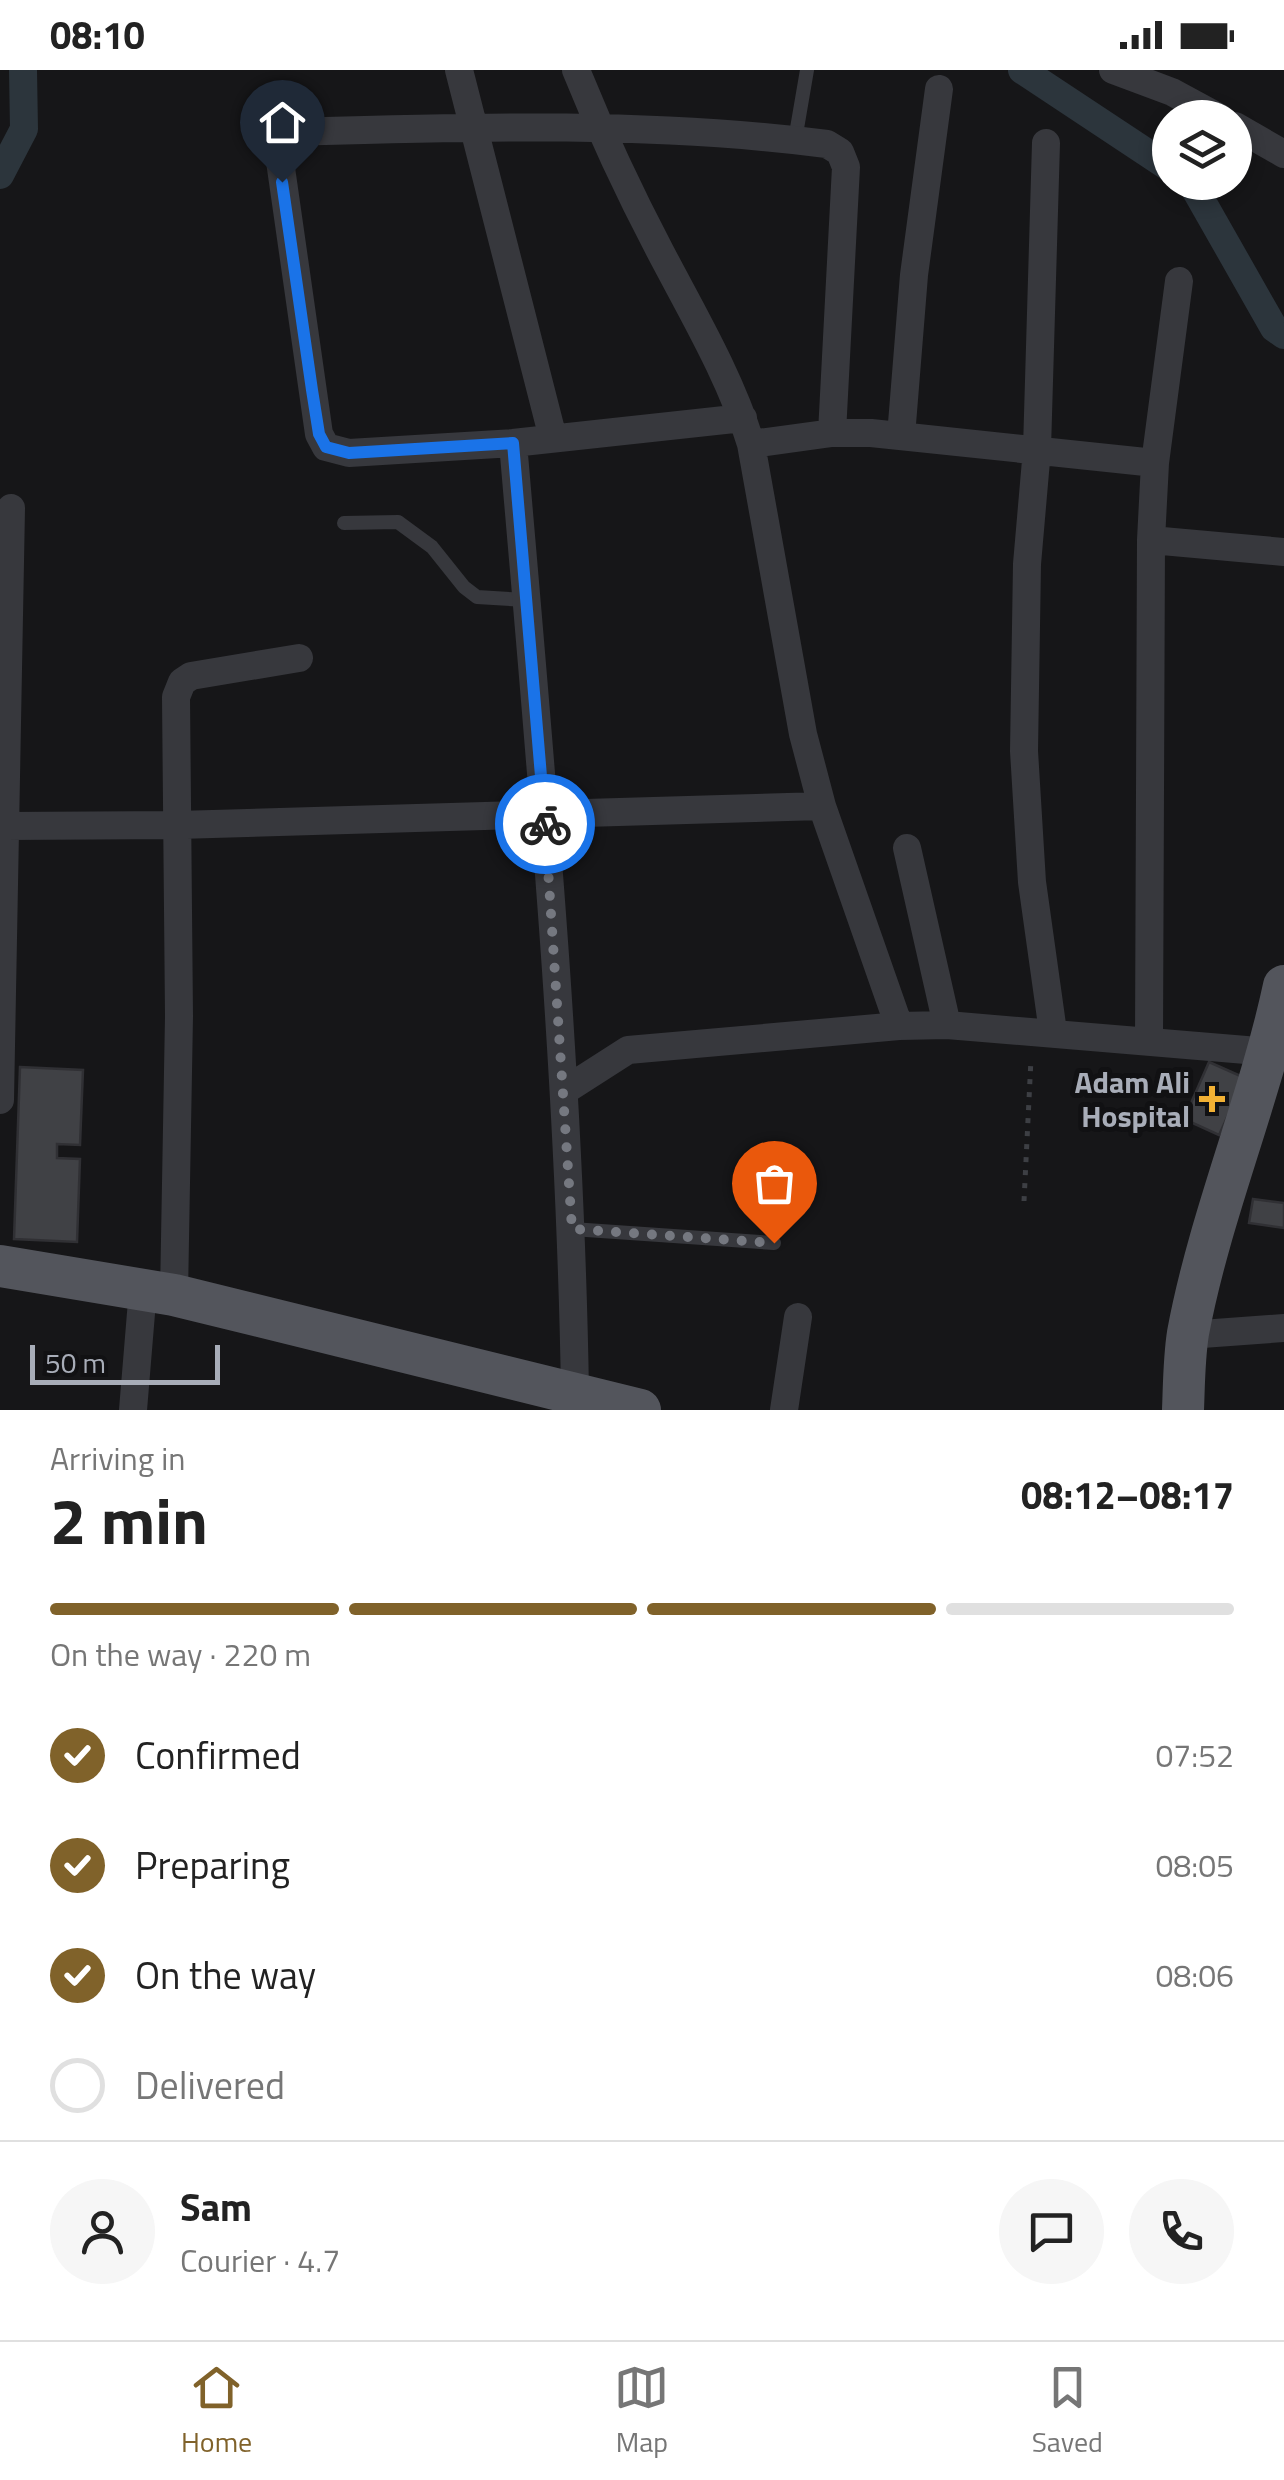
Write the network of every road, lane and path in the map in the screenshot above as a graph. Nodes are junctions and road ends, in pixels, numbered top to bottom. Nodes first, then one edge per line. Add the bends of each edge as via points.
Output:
1 (458, 70) edge
2 (576, 70) edge
3 (806, 70) edge
4 (1113, 70) edge
5 (939, 88) dead end
6 (1187, 100) edge
7 (474, 127) junction
8 (600, 128) junction
9 (1252, 136) edge
10 (794, 140) junction
11 (1046, 144) dead end
12 (1284, 154) edge
13 (1179, 280) dead end
14 (747, 432) junction
15 (832, 433) junction
16 (901, 436) junction
17 (552, 438) junction
18 (513, 443) junction
19 (1037, 449) junction
20 (1155, 463) junction
21 (11, 508) dead end
22 (344, 523) dead end
23 (1152, 540) junction
24 (1284, 552) edge
25 (526, 600) junction
26 (299, 658) dead end
27 (822, 806) junction
28 (544, 815) junction
29 (178, 824) junction
30 (6, 826) junction
31 (907, 848) dead end
32 (1284, 986) edge
33 (946, 1024) junction
34 (899, 1026) junction
35 (1042, 1032) junction
36 (1150, 1041) junction
37 (1270, 1052) junction
38 (564, 1091) junction
39 (0, 1100) edge
40 (1024, 1200) dead end
41 (572, 1229) junction
42 (774, 1243) dead end
43 (0, 1266) edge
44 (159, 1292) junction
45 (798, 1317) dead end
46 (1284, 1328) edge
47 (1188, 1335) junction
48 (576, 1392) junction
49 (132, 1410) edge
50 (640, 1410) edge
51 (784, 1410) edge
52 (1183, 1410) edge

1 - 7 street
2 - 8 street
3 - 10 lane
4 - 6 street
5 - 16 street
7 - 8 street
7 - 17 street
7 - 18 street via 287,132 278,147 326,447 349,453
8 - 10 street
8 - 14 street
9 - 12 street
10 - 15 street via 826,144 840,152 846,167
11 - 19 street
13 - 20 street
14 - 15 street
14 - 17 street
14 - 27 street
15 - 16 street
16 - 19 street
17 - 18 street
18 - 25 street
19 - 20 street
19 - 35 street via 1027,564 1024,751
20 - 23 street
21 - 30 street
22 - 25 lane via 398,522 432,547 477,597
23 - 24 street
23 - 36 street
25 - 28 street
26 - 29 street via 182,682 176,697
27 - 28 street
27 - 34 street
28 - 29 street
28 - 38 street
29 - 30 street
29 - 44 street via 179,1016
30 - 39 street
31 - 33 street
32 - 37 main road
33 - 34 street
33 - 35 street
34 - 38 street via 628,1050
35 - 36 street
35 - 40 path
36 - 37 street
37 - 47 main road via 1225,1187
38 - 41 street
41 - 42 lane
41 - 48 street
43 - 44 main road
44 - 48 main road
44 - 49 street
45 - 51 street
46 - 47 street
47 - 52 main road
48 - 50 main road

